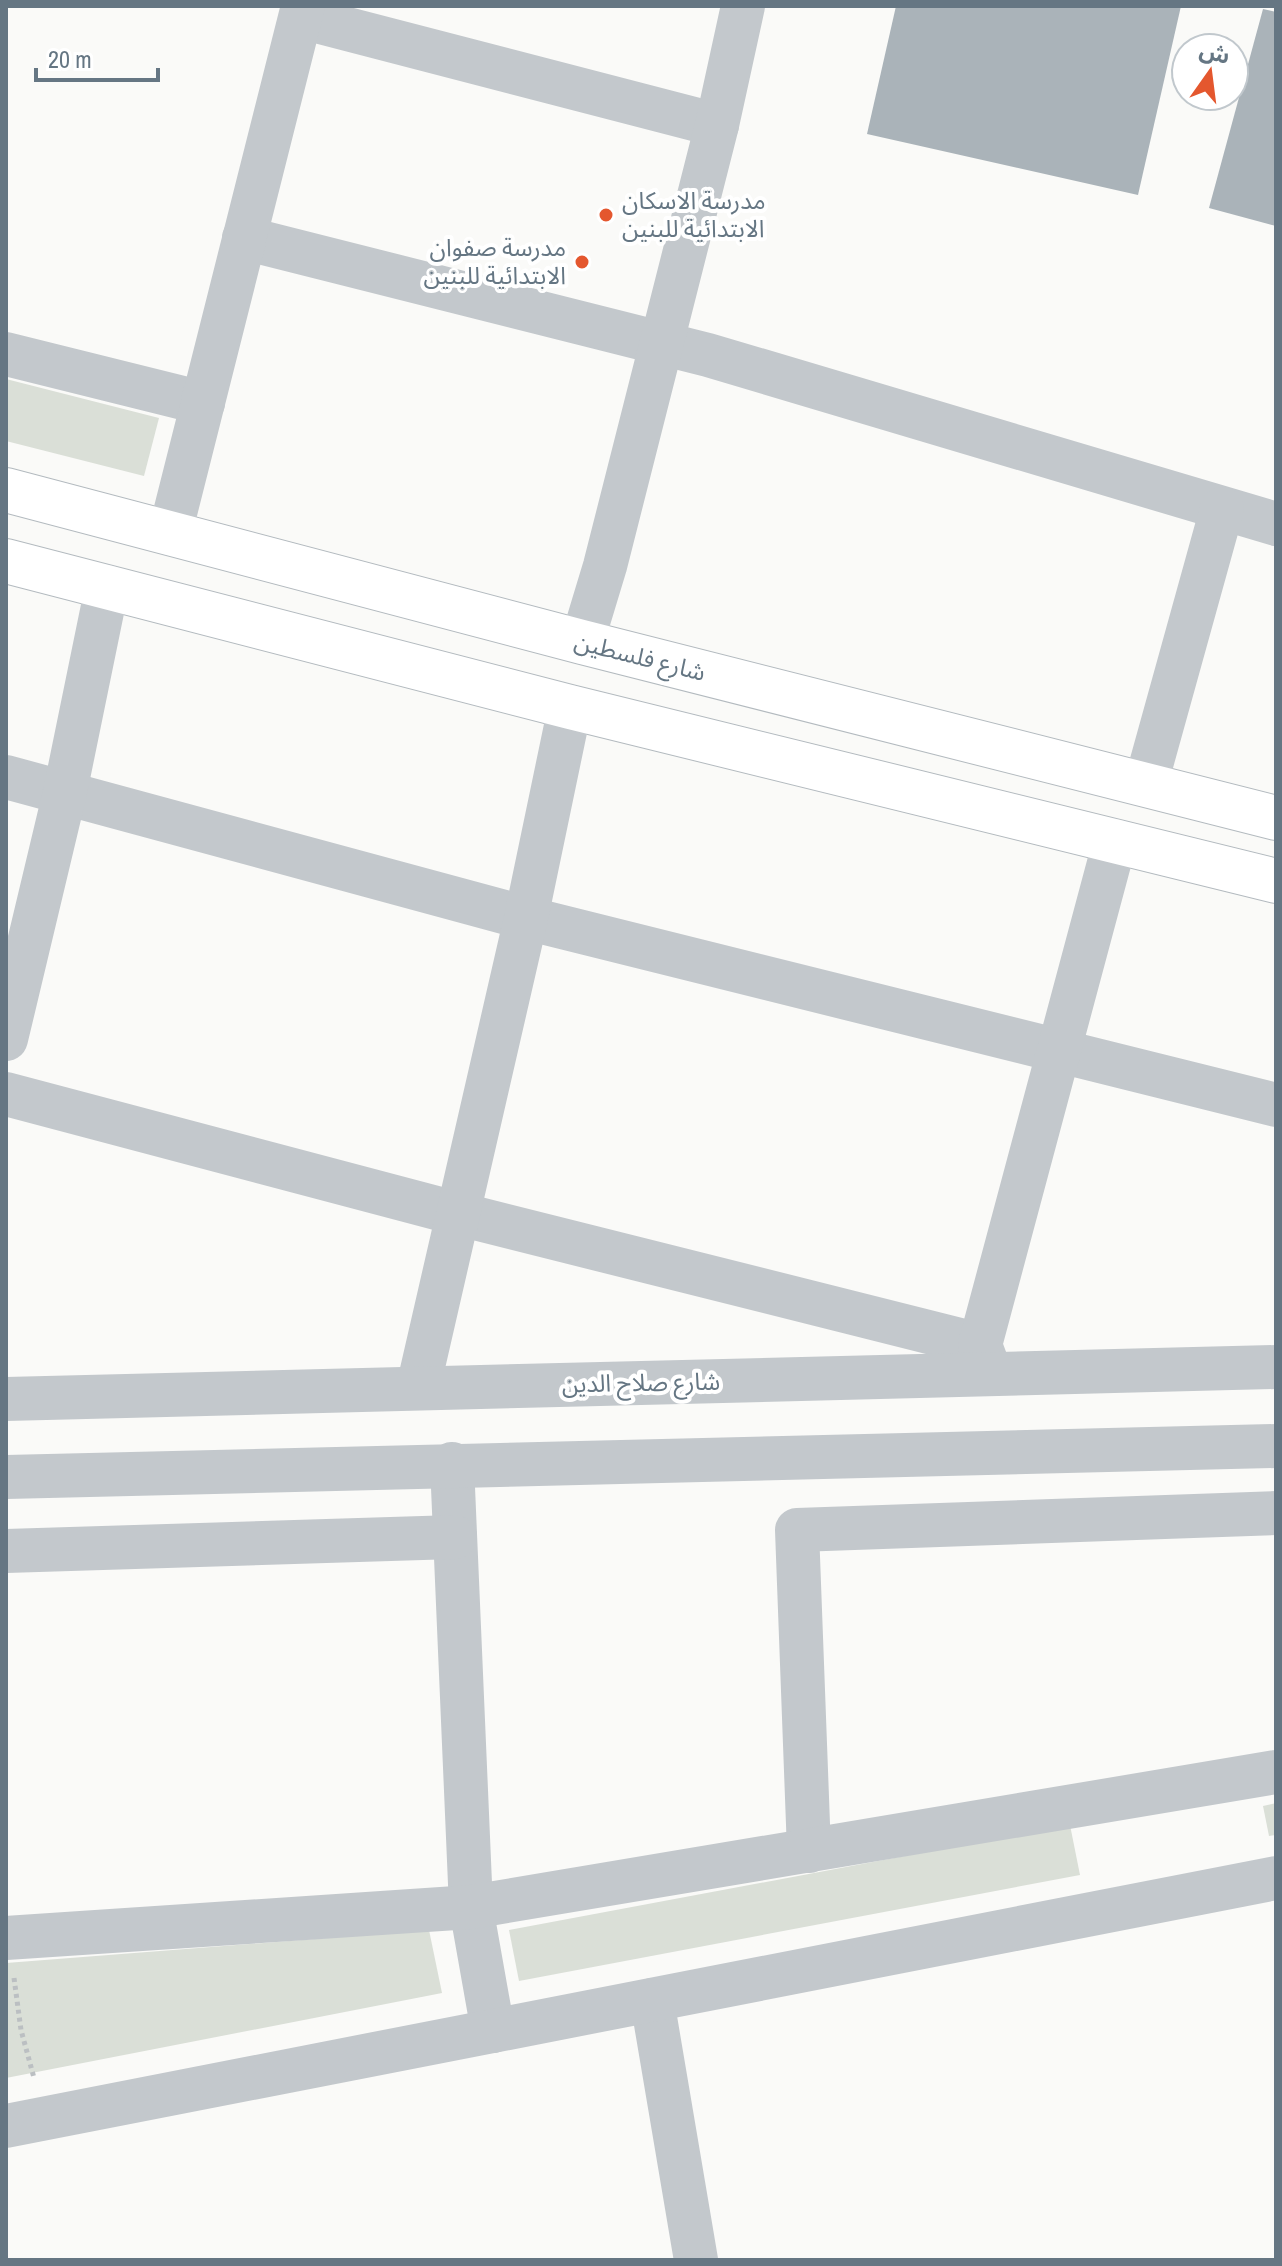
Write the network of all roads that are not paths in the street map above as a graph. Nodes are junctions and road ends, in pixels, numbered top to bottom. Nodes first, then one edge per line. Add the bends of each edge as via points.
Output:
1 (743, 6) edge
2 (302, 11) edge
3 (717, 125) junction
4 (244, 238) junction
5 (661, 342) junction
6 (6, 354) edge
7 (203, 403) junction
8 (6, 490) edge
9 (1222, 509) junction
10 (1276, 524) edge
11 (170, 533) junction
12 (6, 561) edge
13 (107, 587) junction
14 (582, 642) junction
15 (570, 707) junction
16 (6, 777) edge
17 (1146, 783) junction
18 (65, 792) junction
19 (1276, 818) edge
20 (1115, 841) junction
21 (1276, 881) edge
22 (526, 918) junction
23 (6, 1039) edge
24 (1058, 1052) junction
25 (6, 1094) edge
26 (1276, 1105) edge
27 (459, 1214) junction
28 (986, 1359) junction
29 (1276, 1367) edge
30 (418, 1388) junction
31 (6, 1399) edge
32 (1276, 1446) edge
33 (452, 1464) junction
34 (6, 1477) edge
35 (1276, 1513) edge
36 (455, 1537) junction
37 (6, 1551) edge
38 (1276, 1772) edge
39 (809, 1851) junction
40 (1276, 1878) edge
41 (471, 1907) junction
42 (8, 1938) edge
43 (652, 2000) junction
44 (493, 2031) junction
45 (26, 2122) edge
46 (696, 2260) edge

1 - 3 street
2 - 3 street
2 - 4 street
3 - 5 street
4 - 5 street
4 - 7 street
5 - 9 street
5 - 14 street
6 - 7 street
7 - 11 street
8 - 11 main road, شارع فلسطين
9 - 10 street
9 - 17 street
11 - 14 main road, شارع فلسطين
12 - 13 main road
13 - 15 main road
13 - 18 street
14 - 17 main road, شارع فلسطين
15 - 20 main road
15 - 22 street
16 - 18 street
17 - 19 main road, شارع فلسطين
18 - 22 street
18 - 23 street
20 - 21 main road
20 - 24 street
22 - 24 street
22 - 27 street
24 - 26 street
24 - 28 street
25 - 27 street
27 - 28 street
27 - 30 street
28 - 29 street, شارع صلاح الدين
28 - 30 street, شارع صلاح الدين
30 - 31 street, شارع صلاح الدين
32 - 33 street
33 - 34 street
33 - 36 street
35 - 39 street via 797,1530
36 - 37 street
36 - 41 street
38 - 39 street
39 - 41 street
40 - 43 street
41 - 42 street
41 - 44 street
43 - 44 street
43 - 46 street
44 - 45 street

